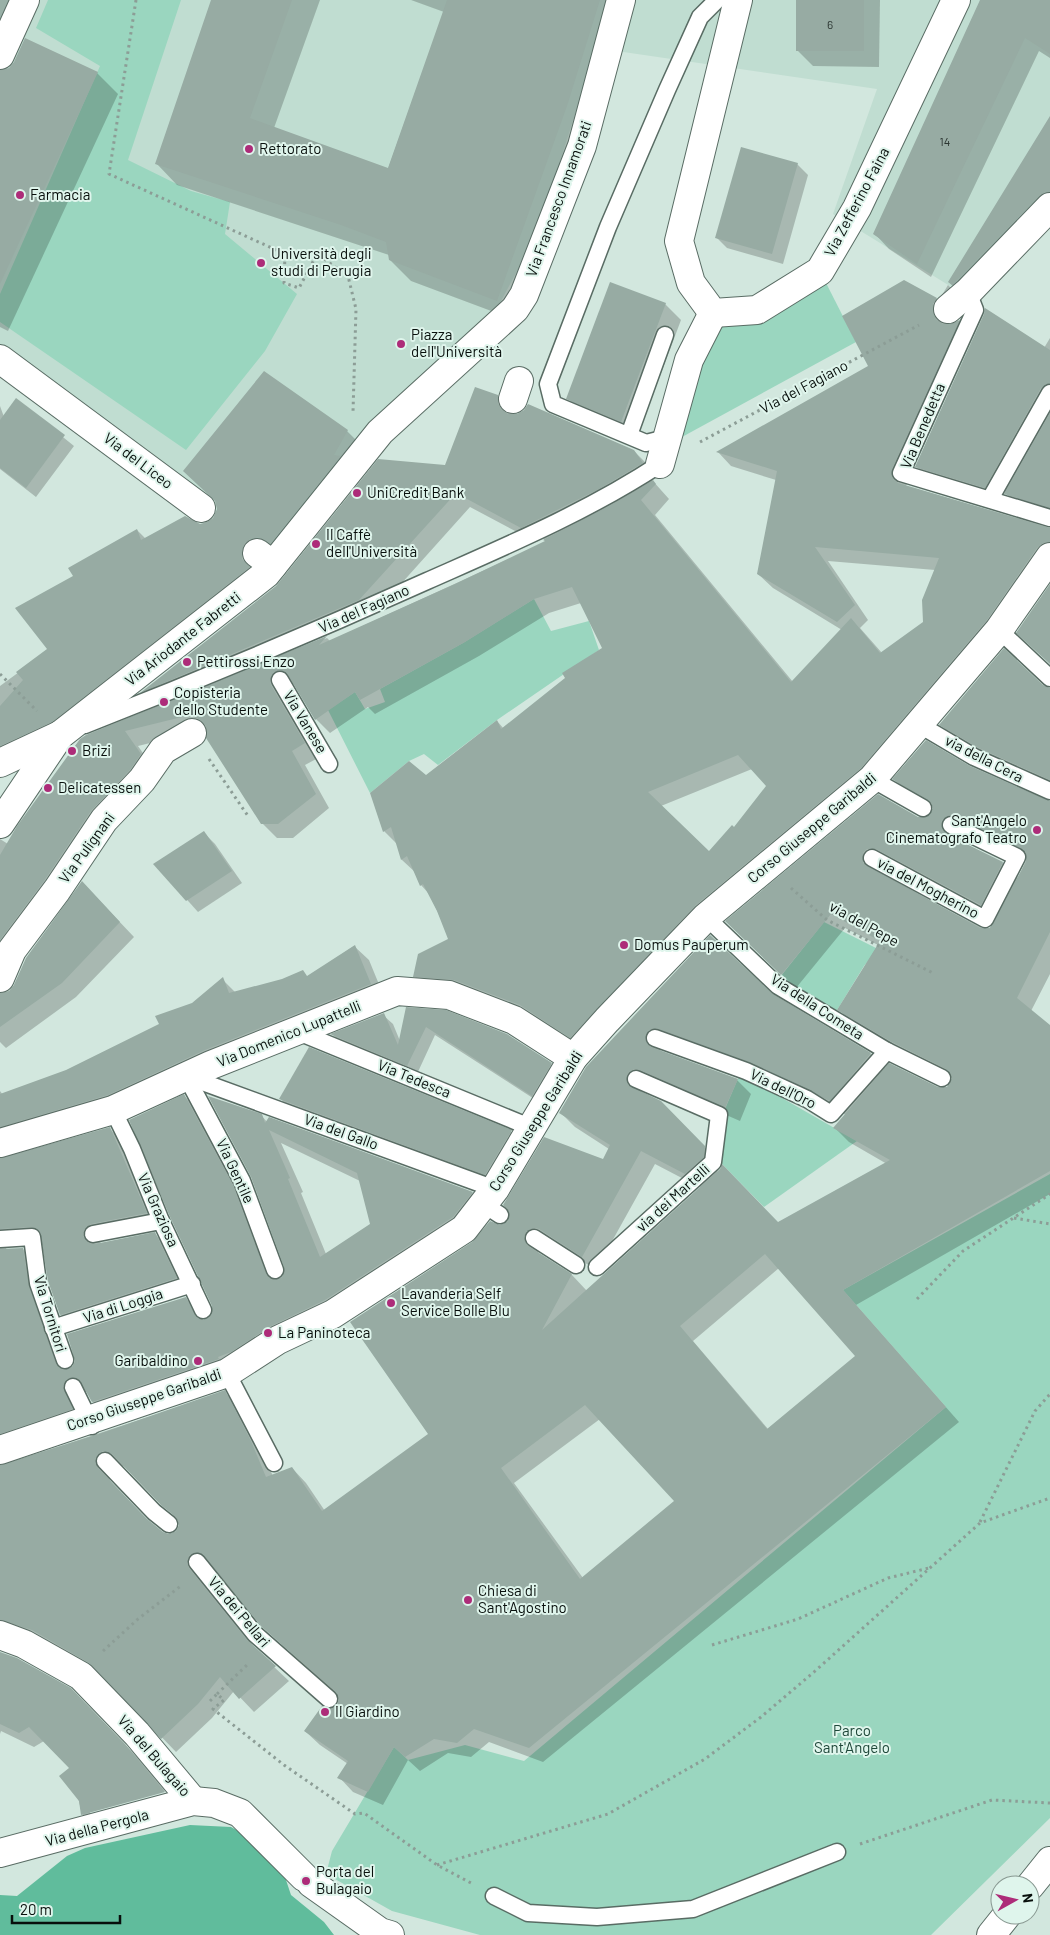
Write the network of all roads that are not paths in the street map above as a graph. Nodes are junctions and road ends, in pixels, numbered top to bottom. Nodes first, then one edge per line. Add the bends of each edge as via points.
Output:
1 (25, 0) edge
2 (621, 0) edge
3 (717, 0) edge
4 (738, 0) edge
5 (956, 0) edge
6 (0, 55) edge
7 (1050, 207) edge
8 (958, 301) joint
9 (713, 313) junction
10 (665, 335) dead end
11 (0, 359) edge
12 (1050, 393) edge
13 (629, 435) junction
14 (364, 450) joint
15 (663, 451) junction
16 (990, 500) junction
17 (201, 508) dead end
18 (1050, 518) edge
19 (1050, 557) edge
20 (999, 630) junction
21 (1050, 678) edge
22 (280, 680) dead end
23 (920, 725) junction
24 (192, 734) dead end
25 (60, 735) junction
26 (0, 763) edge
27 (329, 764) dead end
28 (872, 779) junction
29 (1050, 791) edge
30 (923, 808) dead end
31 (0, 824) edge
32 (951, 825) dead end
33 (872, 858) dead end
34 (706, 918) junction
35 (0, 978) edge
36 (296, 1031) junction
37 (655, 1038) dead end
38 (887, 1051) junction
39 (581, 1057) junction
40 (186, 1076) junction
41 (942, 1078) dead end
42 (636, 1079) dead end
43 (113, 1110) junction
44 (532, 1128) junction
45 (0, 1142) edge
46 (493, 1203) junction
47 (160, 1221) junction
48 (93, 1234) dead end
49 (534, 1238) dead end
50 (0, 1239) edge
51 (576, 1265) dead end
52 (596, 1266) dead end
53 (275, 1270) dead end
54 (192, 1284) junction
55 (203, 1310) dead end
56 (53, 1328) junction
57 (65, 1360) dead end
58 (230, 1375) junction
59 (73, 1387) dead end
60 (91, 1422) junction
61 (5, 1451) edge
62 (105, 1461) dead end
63 (274, 1463) dead end
64 (169, 1524) dead end
65 (200, 1565) road end
66 (0, 1635) edge
67 (330, 1699) dead end
68 (193, 1801) junction
69 (837, 1852) road end
70 (0, 1853) edge
71 (1050, 1860) edge
72 (1038, 1875) edge
73 (494, 1896) road end
74 (390, 1935) edge

1 - 6 street
2 - 14 street, Via Francesco Innamorati via 582,146 524,295 514,309
3 - 13 lane via 700,17 667,90 608,226 548,384 553,404
4 - 9 street via 679,241 691,283
5 - 9 street, Via Zefferino Faina via 857,208 820,271 757,310
7 - 8 street
8 - 16 lane, Via Benedetta via 975,310 901,473
9 - 15 street via 689,360
10 - 13 lane
11 - 17 street, Via del Liceo
12 - 16 lane
13 - 15 lane
14 - 25 street, Via Ariodante Fabretti via 265,559 266,574
15 - 25 lane, Via del Fagiano via 620,490 269,658
16 - 18 lane, Via Benedetta
19 - 20 street, Corso Giuseppe Garibaldi
20 - 21 lane
20 - 23 street, Corso Giuseppe Garibaldi
22 - 27 lane, Via Vanese
23 - 28 street, Corso Giuseppe Garibaldi
23 - 29 lane, via della Cera via 974,757
24 - 35 street, Via Pulignani via 163,750 142,780 104,820 12,950
25 - 26 street
25 - 31 street, Via Ariodante Fabretti
28 - 30 lane
28 - 34 street, Corso Giuseppe Garibaldi
32 - 33 lane, via del Mogherino via 1018,857 985,919
34 - 38 lane, Via della Cometa via 778,986
34 - 39 street, Corso Giuseppe Garibaldi
36 - 39 street, Via Domenico Lupattelli via 397,990 449,995 514,1020
36 - 40 street, Via Domenico Lupattelli
36 - 44 lane, Via Tedesca
37 - 38 lane, Via dell'Oro via 687,1052 746,1070 831,1114
38 - 41 lane, Via della Cometa
39 - 44 street, Corso Giuseppe Garibaldi
40 - 43 street, Via Domenico Lupattelli
40 - 46 lane, Via del Gallo
40 - 53 lane, Via Gentile via 242,1181
42 - 52 lane, via dei Martelli via 719,1115 713,1162
43 - 45 street, Via Domenico Lupattelli
43 - 47 lane, Via Graziosa
44 - 46 street, Corso Giuseppe Garibaldi
46 - 58 street, Corso Giuseppe Garibaldi via 464,1229 341,1318 301,1326
47 - 48 lane
47 - 54 lane, Via Graziosa
49 - 51 lane
50 - 56 lane, Via Tornitori via 32,1237 38,1282
54 - 55 lane, Via Graziosa
54 - 56 lane, Via di Loggia
56 - 57 lane, Via Tornitori
58 - 60 street, Corso Giuseppe Garibaldi
58 - 63 lane
59 - 60 lane
60 - 61 street, Corso Giuseppe Garibaldi
62 - 64 lane
65 - 67 lane, Via dei Pellari via 266,1646
66 - 68 street, Via del Bulagaio via 24,1644 81,1676
68 - 70 street, Via della Pergola
68 - 74 street, Via del Bulagaio via 214,1803 240,1813 307,1880 380,1932
69 - 73 lane via 693,1909 597,1917 528,1913
71 - 72 street

